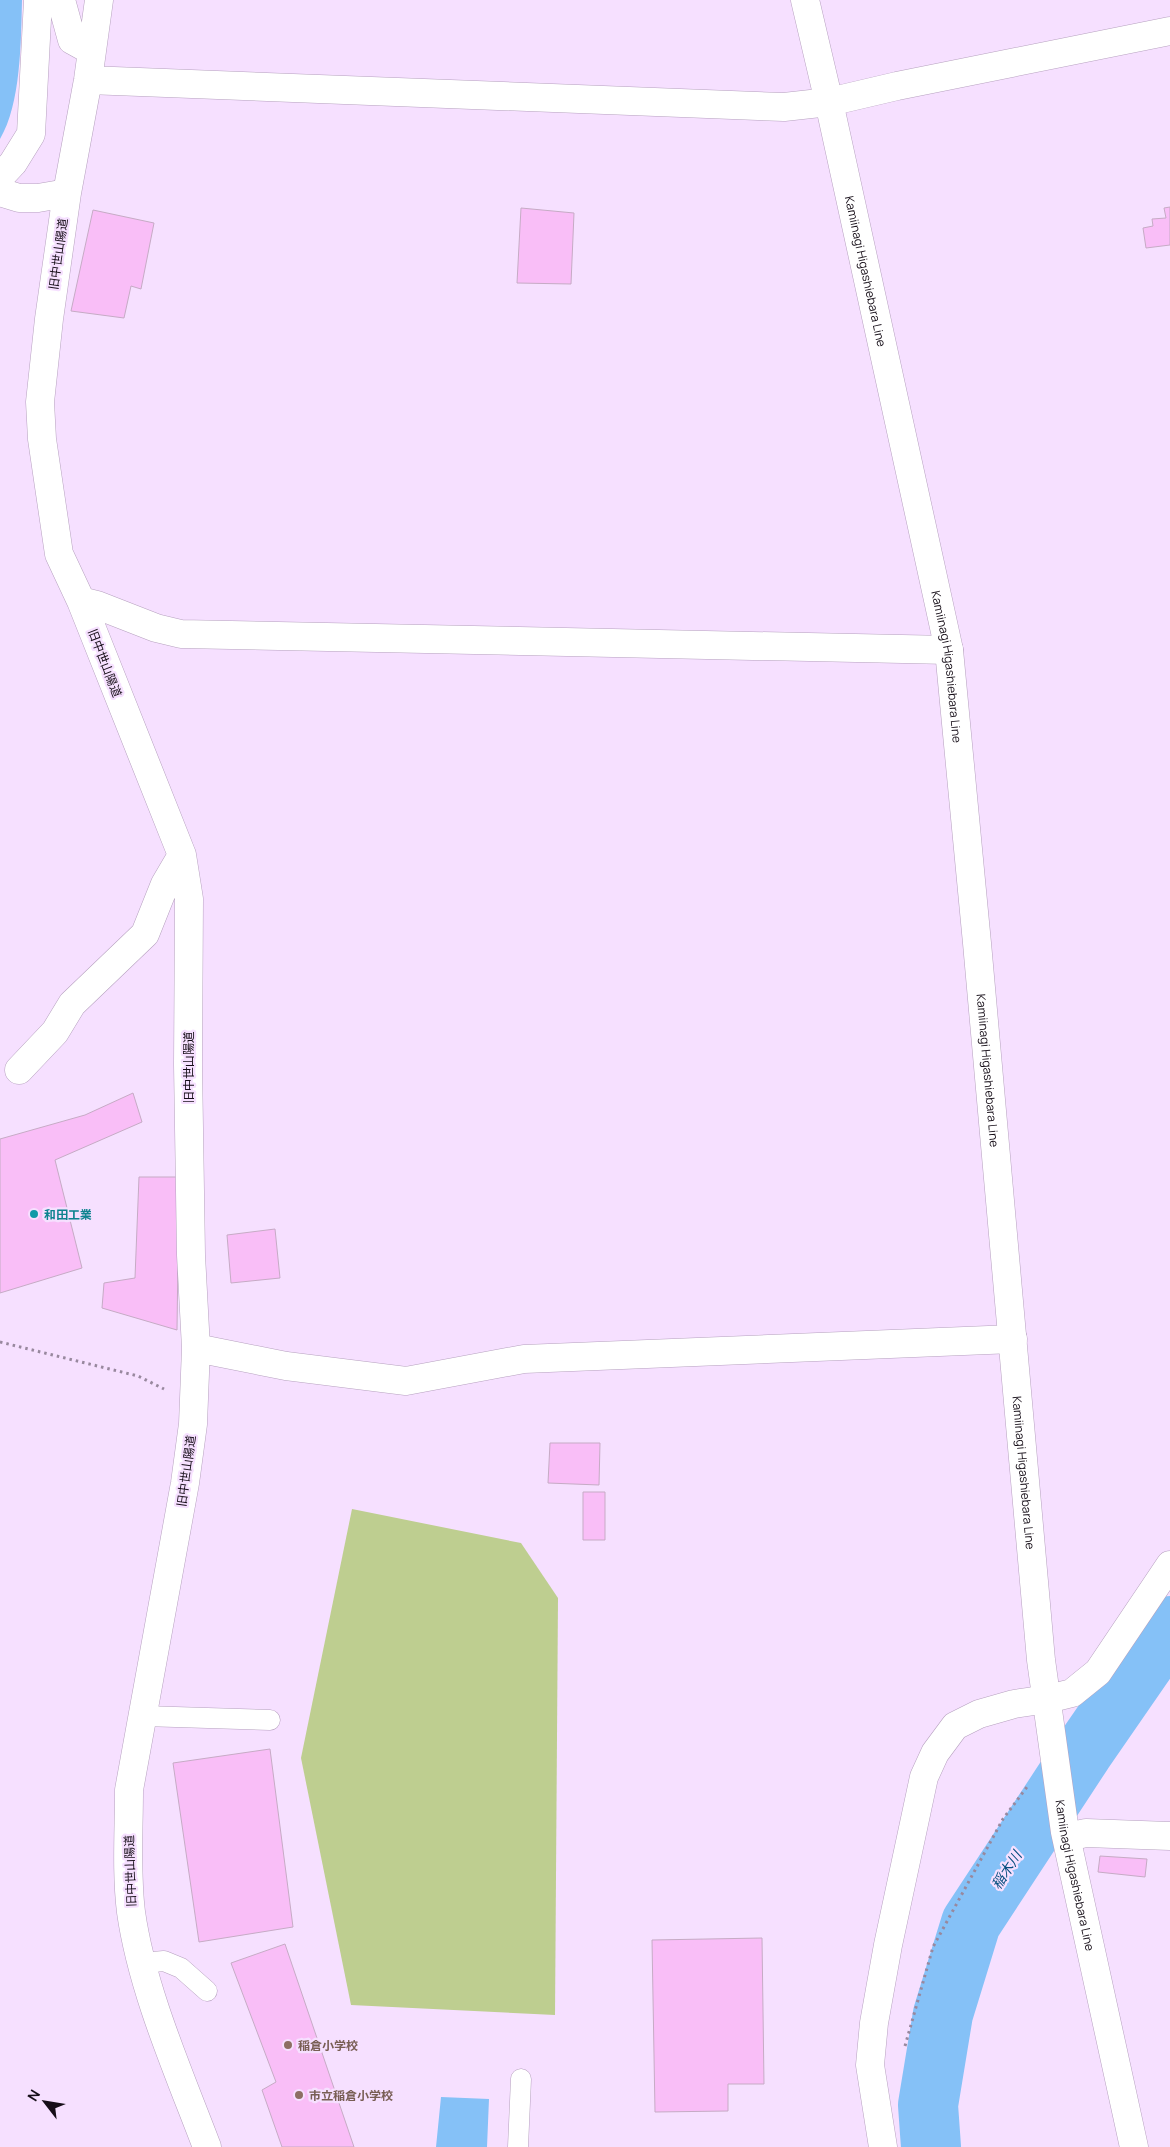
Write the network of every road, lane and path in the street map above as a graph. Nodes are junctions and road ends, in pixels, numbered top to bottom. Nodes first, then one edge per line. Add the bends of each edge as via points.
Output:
1 (38, 0) edge
2 (61, 0) edge
3 (99, 0) edge
4 (805, 0) edge
5 (1170, 31) edge
6 (92, 51) junction
7 (88, 80) junction
8 (829, 102) junction
9 (0, 177) edge
10 (0, 192) edge
11 (66, 193) junction
12 (81, 601) junction
13 (949, 650) junction
14 (182, 855) junction
15 (19, 1070) dead end
16 (1014, 1339) junction
17 (0, 1342) edge
18 (196, 1348) junction
19 (193, 1424) junction
20 (1170, 1566) edge
21 (1048, 1699) junction
22 (143, 1716) junction
23 (270, 1720) dead end
24 (1053, 1749) junction
25 (1066, 1834) junction
26 (1170, 1836) edge
27 (142, 1963) junction
28 (207, 1992) dead end
29 (904, 2049) dead end
30 (521, 2079) dead end
31 (207, 2147) edge
32 (518, 2147) edge
33 (882, 2147) edge
34 (1134, 2147) edge

1 - 9 street via 31,134
2 - 6 street via 72,40
3 - 6 street, 旧中世山陽道
4 - 8 street, Kamiinagi Higashiebara Line
5 - 8 street
6 - 7 street, 旧中世山陽道
7 - 8 street via 784,108
7 - 11 street, 旧中世山陽道
8 - 13 street, Kamiinagi Higashiebara Line
10 - 11 street via 19,198
11 - 12 street, 旧中世山陽道 via 40,402 42,440 59,554
12 - 13 street via 181,634
12 - 14 street, 旧中世山陽道
13 - 16 street, Kamiinagi Higashiebara Line
14 - 15 street via 164,884 145,934 72,1004 55,1032
14 - 18 street, 旧中世山陽道 via 189,899 188,1065
16 - 18 street via 524,1359 406,1381 286,1366
16 - 21 street, Kamiinagi Higashiebara Line via 1041,1660
17 - 19 path via 138,1376 164,1388
18 - 19 street, 旧中世山陽道
19 - 22 street, 旧中世山陽道
20 - 21 street via 1098,1672 1072,1692
21 - 24 street, Kamiinagi Higashiebara Line
21 - 33 street via 979,1714 955,1726 935,1753 924,1777 874,2023 870,2065
22 - 23 lane
22 - 27 street, 旧中世山陽道 via 129,1790 128,1837 131,1911
24 - 25 street, Kamiinagi Higashiebara Line
24 - 29 path via 1003,1819 933,1947
25 - 26 street
25 - 34 street, Kamiinagi Higashiebara Line
27 - 28 lane via 164,1961 181,1968
27 - 31 street, 旧中世山陽道
30 - 32 lane

